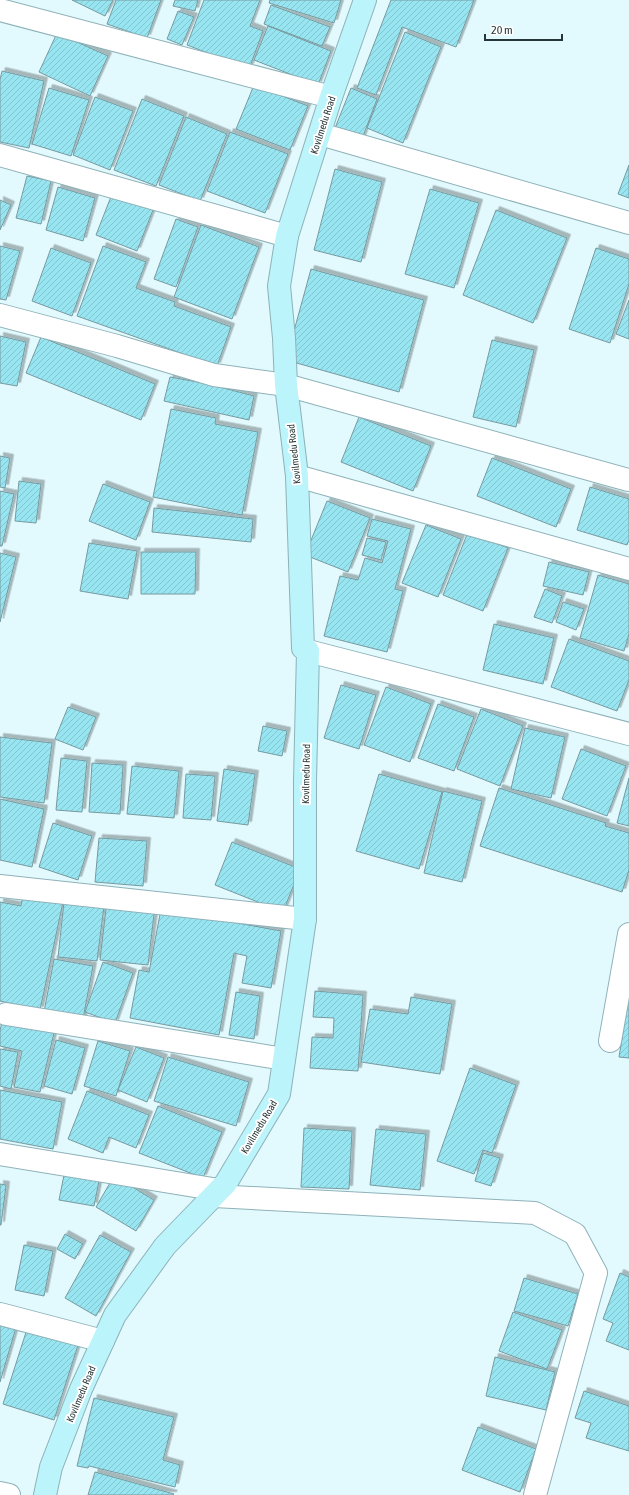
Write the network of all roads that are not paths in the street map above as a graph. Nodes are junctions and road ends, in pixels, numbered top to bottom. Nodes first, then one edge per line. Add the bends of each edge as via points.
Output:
1 (364, 0) edge
2 (0, 10) edge
3 (331, 97) junction
4 (320, 134) junction
5 (0, 155) edge
6 (629, 223) edge
7 (287, 236) junction
8 (0, 315) edge
9 (286, 385) junction
10 (297, 476) junction
11 (628, 480) edge
12 (629, 569) edge
13 (308, 651) junction
14 (629, 734) edge
15 (0, 886) edge
16 (305, 919) junction
17 (629, 939) edge
18 (6, 1014) dead end
19 (610, 1041) dead end
20 (284, 1059) junction
21 (0, 1154) edge
22 (217, 1193) junction
23 (0, 1314) edge
24 (104, 1341) junction
25 (0, 1493) edge
26 (9, 1495) edge
27 (45, 1495) edge
28 (535, 1495) edge

1 - 3 street, Kovilmedu Road
2 - 3 street
3 - 4 street, Kovilmedu Road
4 - 6 street
4 - 7 street, Kovilmedu Road
5 - 7 street
7 - 9 street, Kovilmedu Road via 279,286
8 - 9 street via 214,375
9 - 10 street, Kovilmedu Road
9 - 11 street
10 - 12 street
10 - 13 street, Kovilmedu Road via 303,648
13 - 14 street
13 - 16 street, Kovilmedu Road
15 - 16 street
16 - 20 street, Kovilmedu Road
17 - 19 street
18 - 20 street
20 - 22 street, Kovilmedu Road via 279,1094 226,1183
21 - 22 street
22 - 24 street, Kovilmedu Road via 165,1246 115,1315
22 - 28 street via 534,1213 575,1234 596,1273
23 - 24 street
24 - 27 street, Kovilmedu Road via 81,1389 51,1468
25 - 26 street

